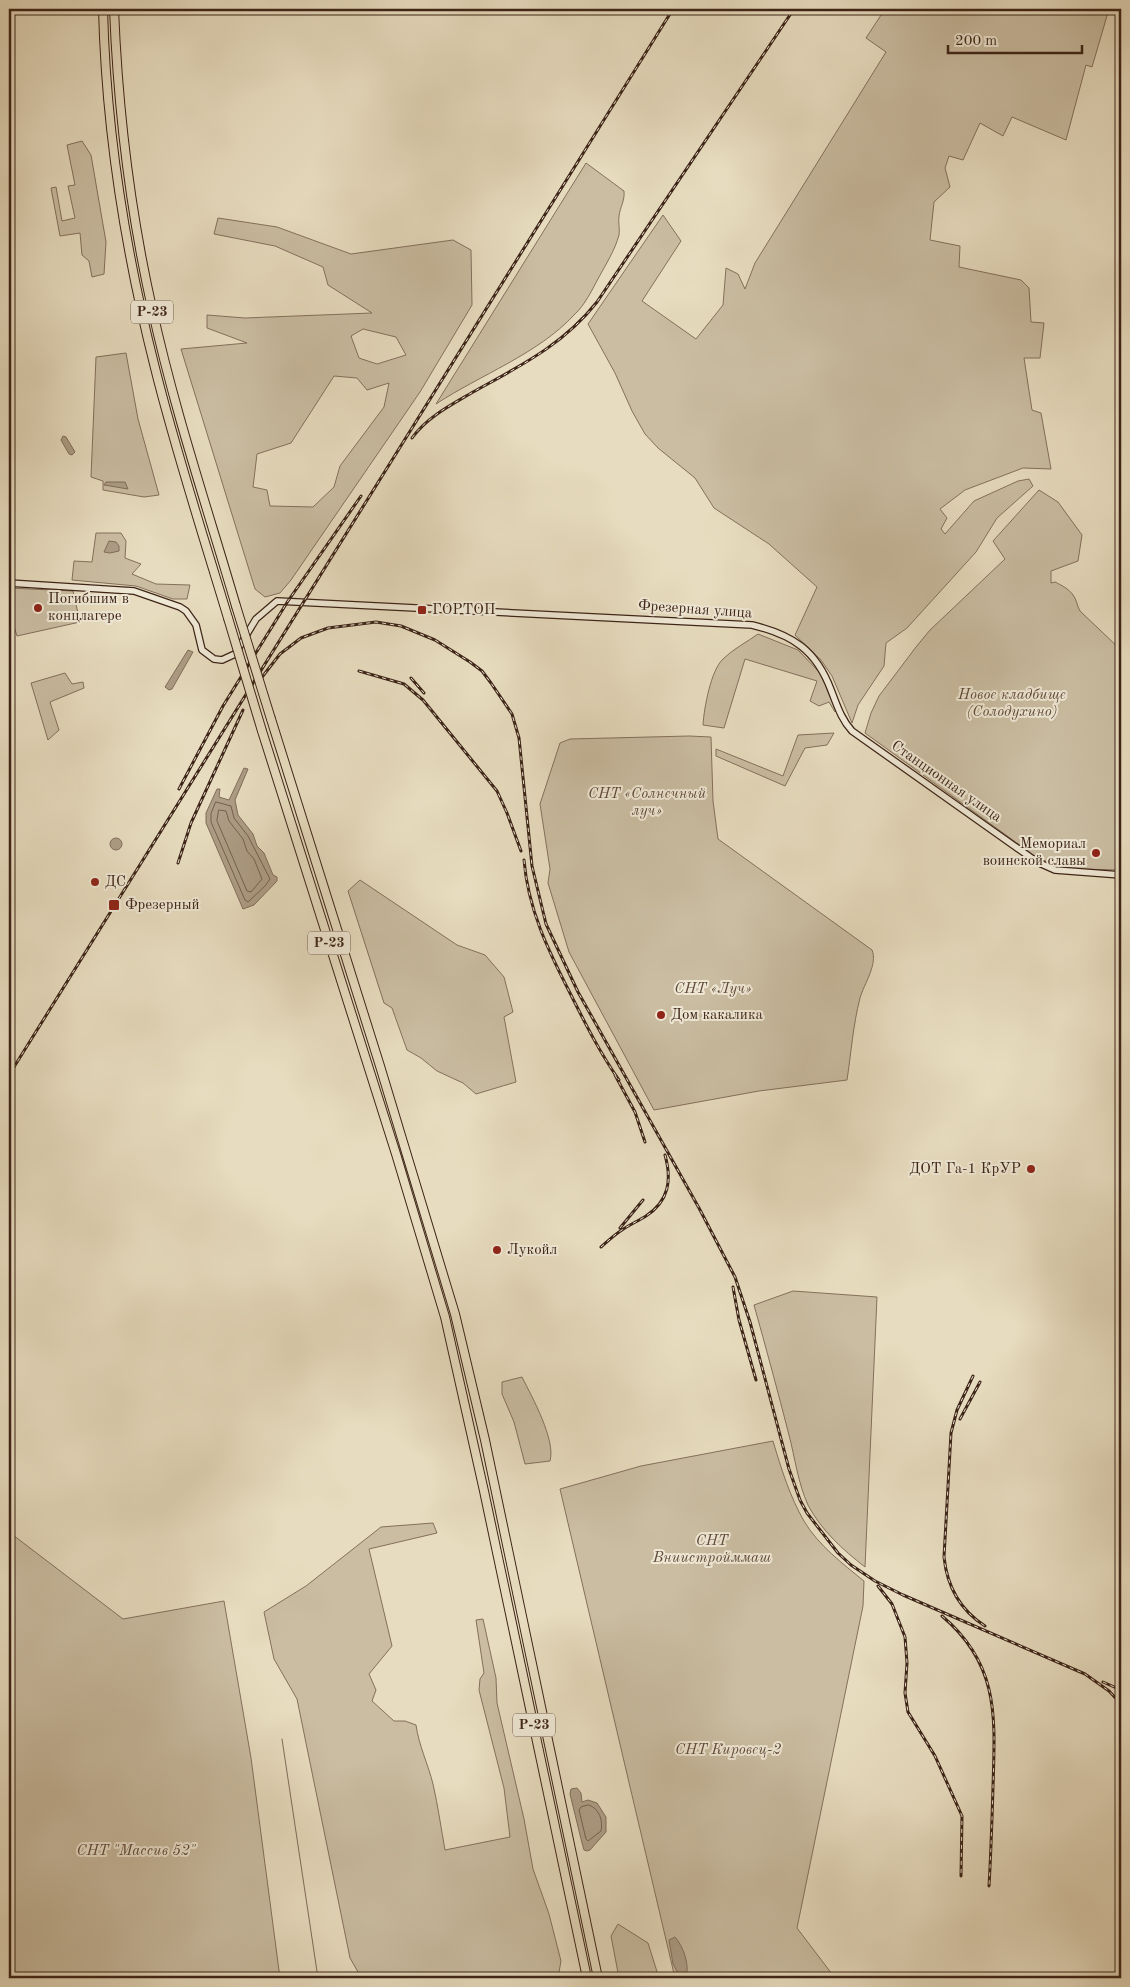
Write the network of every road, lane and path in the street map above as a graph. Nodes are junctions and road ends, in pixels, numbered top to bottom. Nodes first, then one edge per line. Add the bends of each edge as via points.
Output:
1 (103, 9) edge
2 (114, 9) edge
3 (9, 583) edge
4 (844, 723) joint
5 (1121, 875) edge
6 (587, 1978) edge
7 (598, 1978) edge

1 - 6 highway, Р-23, bridge via 114,153 134,279 169,421 228,618 445,1317
2 - 7 highway, Р-23, bridge via 123,133 145,277 180,418 236,606 455,1314 485,1440
3 - 4 street, Фрезерная улица via 134,591 180,607 196,625 202,650 214,660 235,654 256,619 277,600 752,625 781,635 818,661
4 - 5 street, Станционная улица via 1045,866

